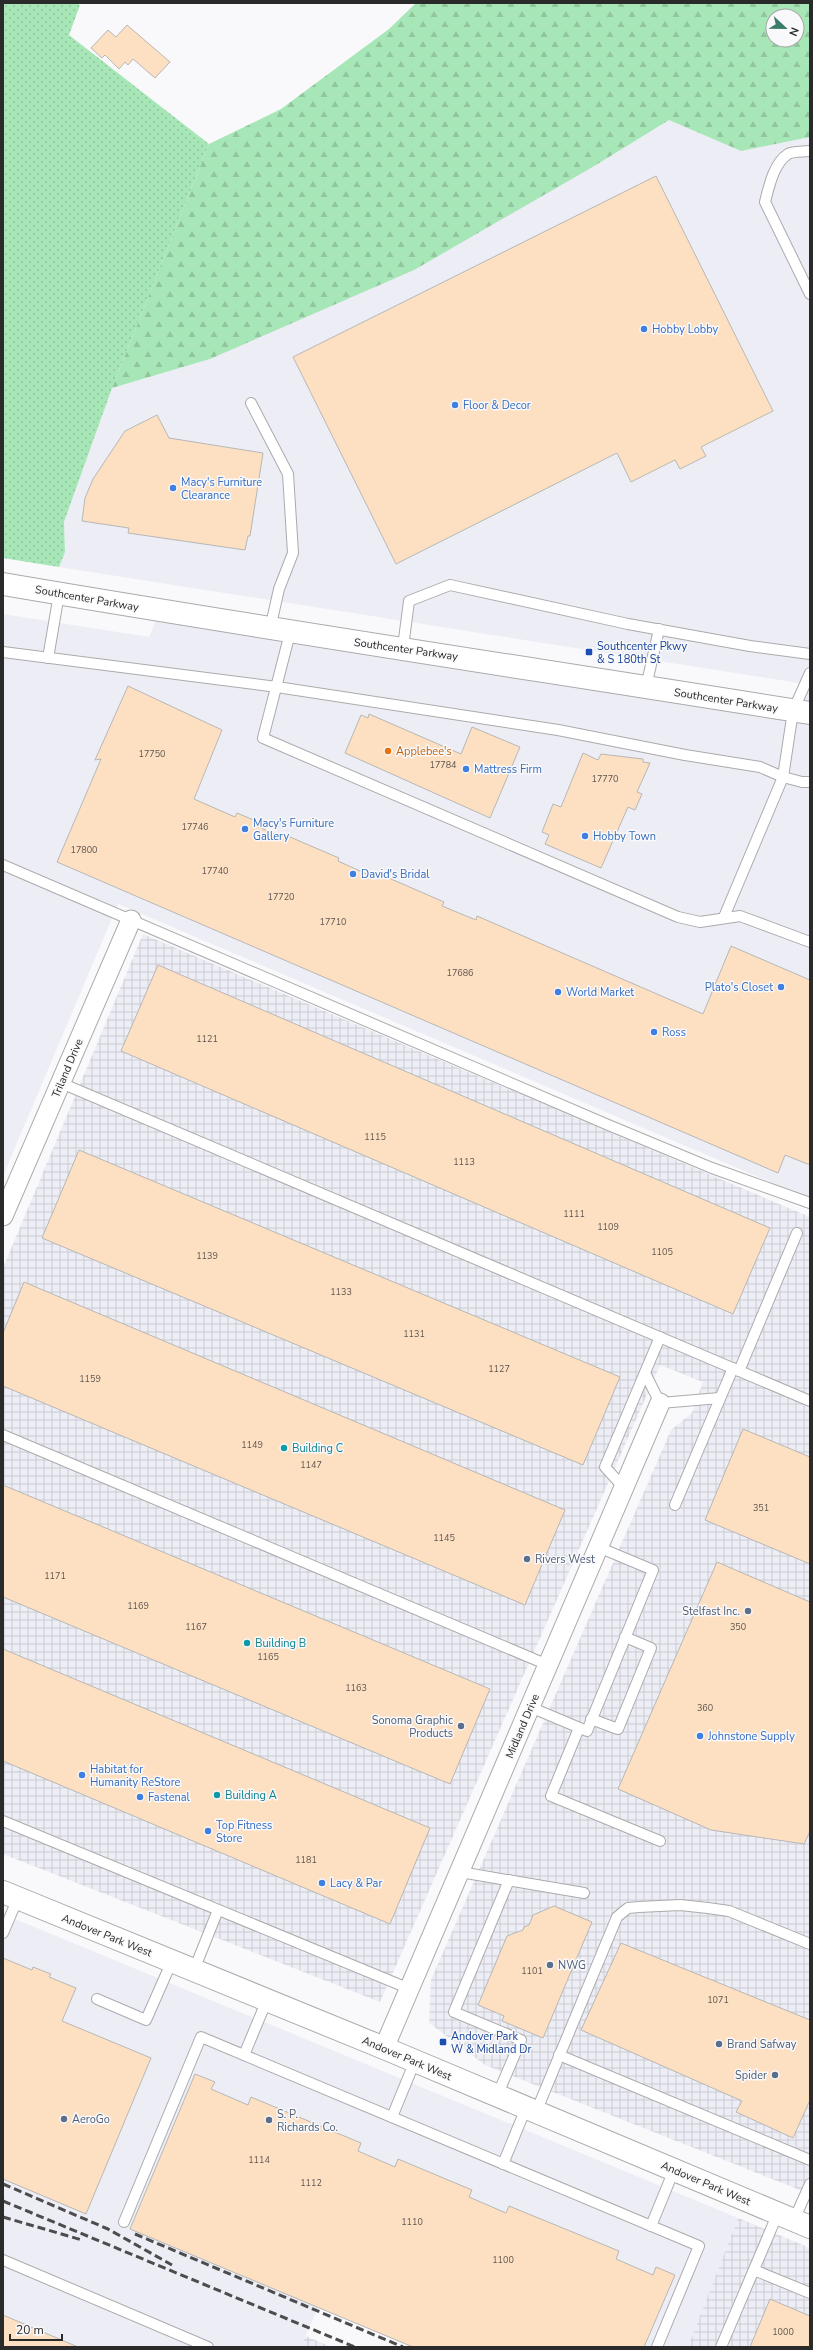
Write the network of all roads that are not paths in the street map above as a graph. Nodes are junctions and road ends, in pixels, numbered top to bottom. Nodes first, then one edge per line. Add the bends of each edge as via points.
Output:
1 (810, 151) edge
2 (810, 294) edge
3 (251, 403) dead end
4 (3, 584) edge
5 (60, 594) junction
6 (659, 629) junction
7 (280, 631) junction
8 (403, 647) junction
9 (3, 652) edge
10 (810, 654) edge
11 (48, 658) junction
12 (810, 673) edge
13 (277, 687) junction
14 (646, 687) junction
15 (801, 712) edge
16 (783, 776) junction
17 (810, 782) edge
18 (3, 865) edge
19 (724, 917) junction
20 (131, 920) junction
21 (810, 942) edge
22 (61, 1083) junction
23 (810, 1204) edge
24 (4, 1214) edge
25 (797, 1233) dead end
26 (660, 1337) junction
27 (736, 1369) junction
28 (645, 1373) junction
29 (720, 1398) junction
30 (810, 1401) edge
31 (660, 1403) junction
32 (3, 1435) edge
33 (624, 1488) junction
34 (675, 1505) dead end
35 (598, 1547) junction
36 (625, 1637) junction
37 (548, 1665) junction
38 (530, 1707) junction
39 (591, 1719) junction
40 (579, 1728) junction
41 (3, 1821) edge
42 (660, 1841) dead end
43 (460, 1872) junction
44 (509, 1880) junction
45 (584, 1893) dead end
46 (10, 1895) edge
47 (218, 1910) junction
48 (3, 1933) edge
49 (810, 1944) edge
50 (172, 1961) junction
51 (194, 1970) junction
52 (410, 1989) junction
53 (97, 1999) dead end
54 (266, 2000) junction
55 (384, 2048) junction
56 (244, 2055) junction
57 (560, 2055) junction
58 (415, 2061) junction
59 (498, 2096) junction
60 (531, 2110) junction
61 (392, 2117) junction
62 (810, 2160) edge
63 (503, 2164) junction
64 (674, 2170) junction
65 (810, 2184) edge
66 (794, 2220) edge
67 (124, 2222) dead end
68 (651, 2226) junction
69 (3, 2260) edge
70 (754, 2270) junction
71 (810, 2293) edge
72 (208, 2347) edge
73 (657, 2347) edge
74 (721, 2347) edge

1 - 2 lane via 789,153 780,162 765,202
3 - 7 lane via 288,474 293,553 279,589
4 - 5 street, Southcenter Parkway
5 - 7 street, Southcenter Parkway
5 - 11 lane
6 - 8 lane via 450,585 409,601
6 - 10 lane
6 - 14 lane
7 - 8 street, Southcenter Parkway
7 - 13 lane
8 - 14 street, Southcenter Parkway
9 - 11 lane
11 - 13 lane
12 - 15 lane
13 - 16 lane via 558,730 760,767
13 - 19 lane via 263,738 678,917 700,922
14 - 15 street, Southcenter Parkway
15 - 16 lane
16 - 17 lane
16 - 19 lane
18 - 20 lane
19 - 21 lane via 740,916
20 - 22 street, Triland Drive
20 - 23 lane via 606,1124 712,1168
22 - 24 street, Triland Drive
22 - 26 lane
25 - 27 lane
26 - 27 lane
26 - 28 lane
27 - 29 lane
27 - 30 lane
28 - 31 lane
28 - 33 lane via 605,1467
29 - 31 lane
29 - 34 lane
31 - 33 street, Midland Drive
32 - 37 lane
33 - 35 street, Midland Drive
35 - 36 lane via 653,1570
35 - 37 street, Midland Drive
36 - 39 lane
36 - 39 lane via 651,1648 618,1729
37 - 38 street, Midland Drive
38 - 40 lane
38 - 43 street, Midland Drive
39 - 40 lane via 587,1731
40 - 42 lane via 551,1796
41 - 47 lane
43 - 44 lane
43 - 52 street, Midland Drive
44 - 45 lane
44 - 59 lane via 454,2012 521,2040
46 - 48 lane
46 - 50 street, Andover Park West
47 - 51 lane
47 - 52 lane
49 - 57 lane via 729,1911 680,1905 628,1908 616,1917
50 - 51 street, Andover Park West
50 - 53 lane via 146,2020
51 - 54 street, Andover Park West
52 - 55 street, Midland Drive
54 - 55 street, Andover Park West
54 - 56 lane
55 - 58 street, Andover Park West
56 - 61 lane
56 - 67 lane via 201,2037
57 - 60 lane
57 - 62 lane
58 - 59 street, Andover Park West
58 - 61 lane
59 - 60 street, Andover Park West
60 - 63 lane
60 - 64 street, Andover Park West
61 - 63 lane
63 - 68 lane
64 - 66 street, Andover Park West
64 - 68 lane
65 - 66 lane
66 - 70 lane
68 - 73 lane via 700,2246
69 - 72 lane
70 - 71 lane
70 - 74 lane

